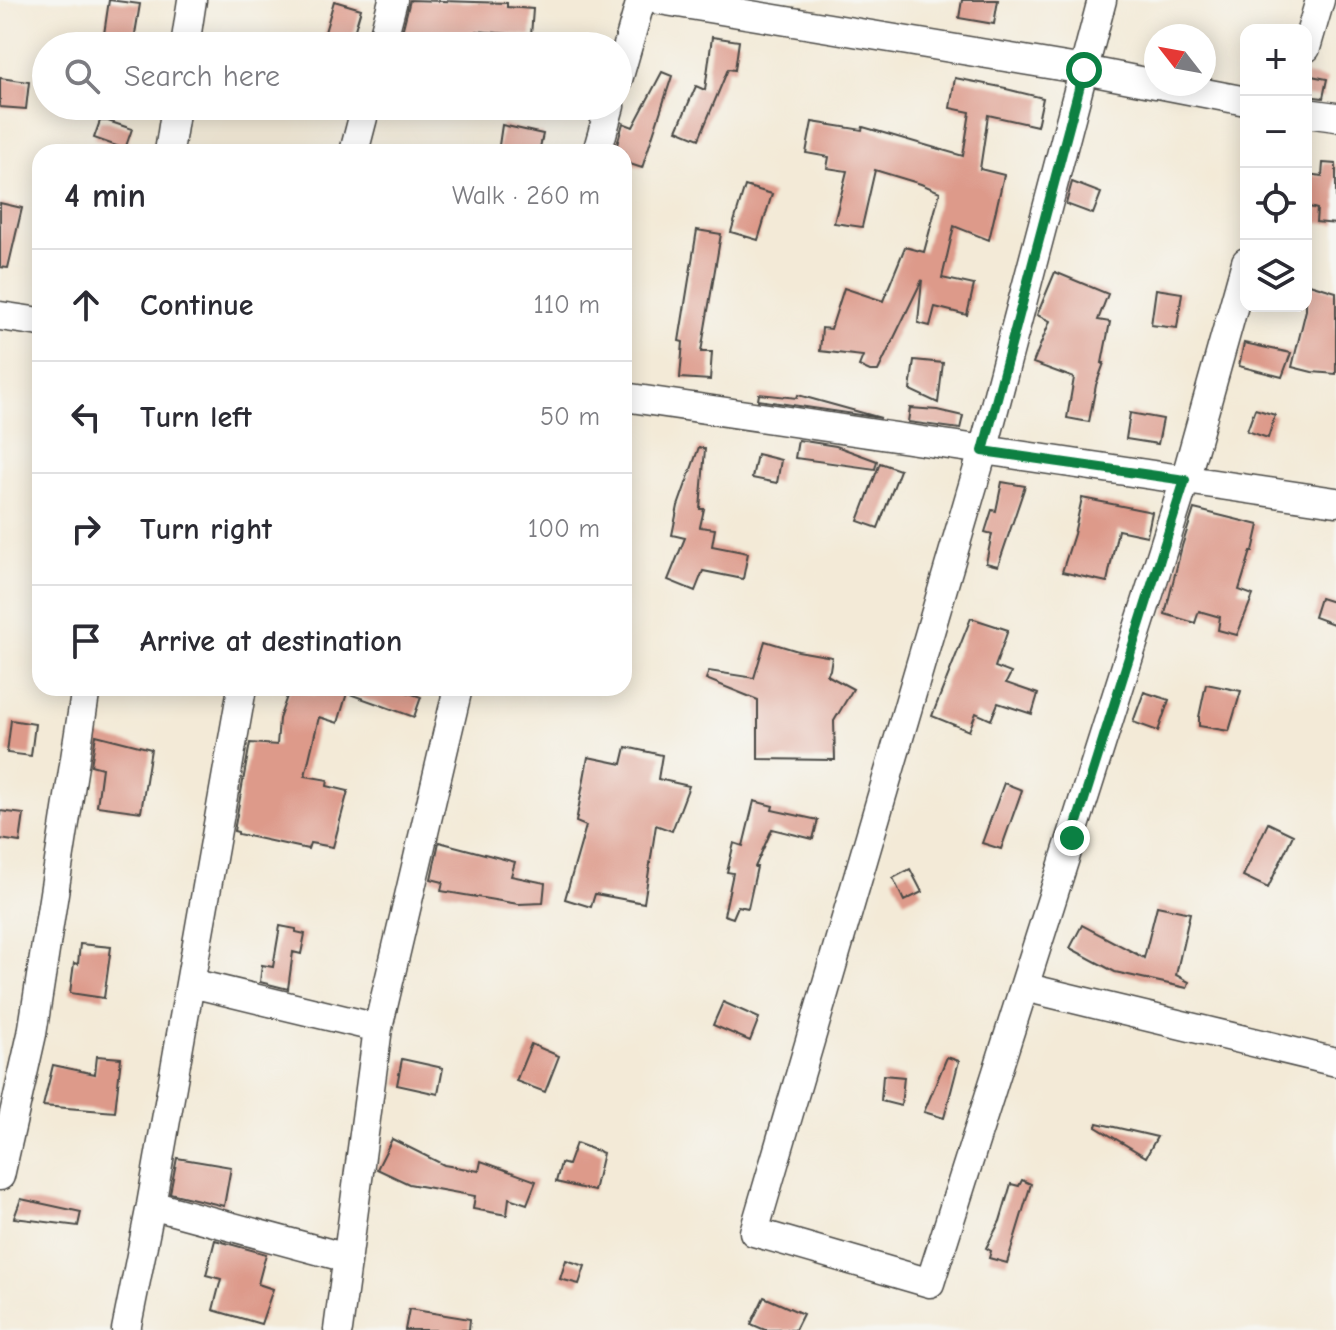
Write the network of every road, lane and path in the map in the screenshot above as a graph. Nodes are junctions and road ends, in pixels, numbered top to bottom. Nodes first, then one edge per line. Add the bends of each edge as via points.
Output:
1 (192, 0) edge
2 (393, 0) edge
3 (641, 0) edge
4 (660, 0) edge
5 (1102, 0) edge
6 (1320, 0) edge
7 (1312, 27) edge
8 (187, 32) edge
9 (385, 32) edge
10 (632, 32) edge
11 (1084, 70) junction
12 (1144, 82) edge
13 (1216, 95) edge
14 (1240, 100) edge
15 (1312, 114) edge
16 (1336, 117) edge
17 (174, 120) edge
18 (362, 120) edge
19 (606, 120) edge
20 (170, 144) edge
21 (356, 144) edge
22 (599, 144) edge
23 (1240, 283) edge
24 (0, 316) edge
25 (32, 321) edge
26 (632, 398) edge
27 (983, 451) junction
28 (1185, 480) junction
29 (1336, 502) edge
30 (85, 696) edge
31 (241, 696) edge
32 (456, 696) edge
33 (191, 983) junction
34 (1024, 987) junction
35 (378, 1028) junction
36 (1336, 1062) edge
37 (1, 1169) edge
38 (151, 1205) junction
39 (347, 1258) junction
40 (126, 1330) edge
41 (338, 1330) edge

1 - 8 street
2 - 9 street
3 - 10 street
4 - 11 street
5 - 11 street
6 - 7 street
11 - 12 street
11 - 27 street
13 - 14 street
15 - 16 street
17 - 20 street
18 - 21 street
19 - 22 street
23 - 28 street
24 - 25 street
26 - 27 street
27 - 28 street
27 - 34 street via 754,1232 930,1283
28 - 29 street
28 - 34 street
30 - 37 street via 32,1034
31 - 33 street
32 - 35 street
33 - 35 street
33 - 38 street
34 - 36 street
35 - 39 street
38 - 39 street
38 - 40 street
39 - 41 street

